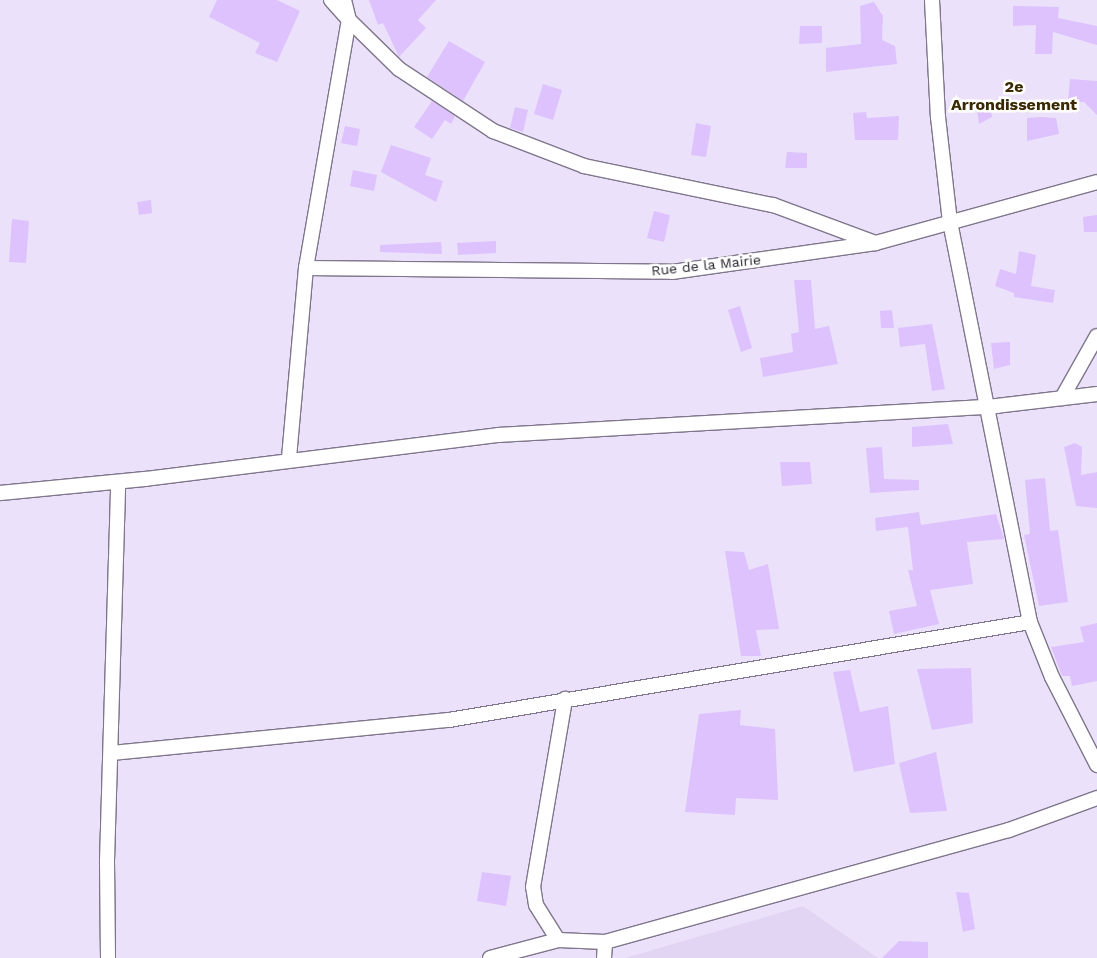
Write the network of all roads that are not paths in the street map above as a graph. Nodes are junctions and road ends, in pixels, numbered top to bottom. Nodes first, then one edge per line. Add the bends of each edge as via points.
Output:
1 (332, 0) edge
2 (344, 0) edge
3 (932, 0) edge
4 (349, 20) junction
5 (1097, 182) edge
6 (950, 222) junction
7 (876, 243) junction
8 (306, 268) junction
9 (1097, 336) edge
10 (1097, 394) edge
11 (1062, 398) junction
12 (988, 407) junction
13 (289, 458) junction
14 (118, 482) junction
15 (0, 493) edge
16 (1030, 622) junction
17 (565, 699) junction
18 (111, 752) junction
19 (1097, 765) edge
20 (1097, 798) edge
21 (558, 940) junction
22 (605, 942) junction
23 (108, 958) edge
24 (490, 958) edge
25 (604, 958) edge

1 - 4 street
2 - 4 street
3 - 6 street via 938,117
4 - 7 street via 399,69 493,131 584,166 773,205
4 - 8 street
5 - 6 street, Rue de la Mairie
6 - 7 street, Rue de la Mairie
6 - 12 street
7 - 8 street, Rue de la Mairie via 672,272
8 - 13 street
9 - 11 street
10 - 11 street
11 - 12 street
12 - 13 street via 498,435
12 - 16 street
13 - 14 street
14 - 15 street
14 - 18 street
16 - 17 street
16 - 19 street via 1052,677
17 - 18 street via 449,720
17 - 21 street via 533,887 536,905
18 - 23 street
20 - 22 street via 1009,830
21 - 22 street
21 - 24 street
22 - 25 street

